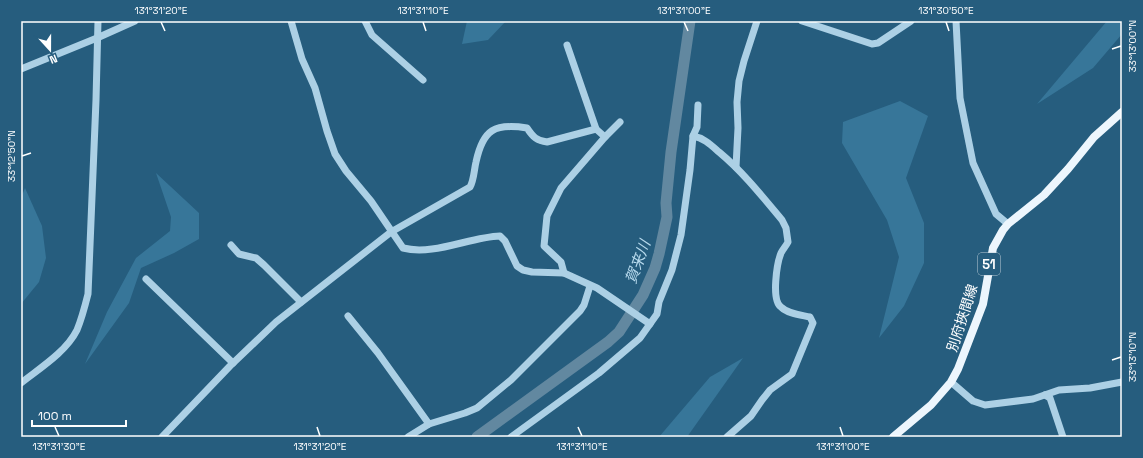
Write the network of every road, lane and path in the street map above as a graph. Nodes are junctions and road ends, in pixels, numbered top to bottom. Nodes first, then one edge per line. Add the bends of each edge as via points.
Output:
1 (98, 21) edge
2 (135, 21) edge
3 (291, 21) edge
4 (365, 21) edge
5 (757, 21) edge
6 (802, 21) edge
7 (911, 21) edge
8 (956, 21) edge
9 (97, 38) junction
10 (567, 45) dead end
11 (21, 70) edge
12 (422, 80) dead end
13 (698, 105) dead end
14 (1122, 112) edge
15 (620, 122) dead end
16 (596, 129) junction
17 (694, 136) junction
18 (605, 137) junction
19 (736, 167) junction
20 (1008, 224) junction
21 (392, 232) junction
22 (231, 245) dead end
23 (564, 273) junction
24 (146, 279) dead end
25 (590, 286) junction
26 (301, 302) junction
27 (348, 316) dead end
28 (650, 324) junction
29 (233, 363) junction
30 (951, 382) junction
31 (1122, 382) edge
32 (21, 383) edge
33 (1046, 395) junction
34 (429, 424) junction
35 (894, 436) edge
36 (162, 437) edge
37 (408, 437) edge
38 (511, 437) edge
39 (727, 437) edge
40 (1063, 437) edge

1 - 9 street
2 - 9 street
3 - 21 street via 335,154
4 - 12 street via 372,36
5 - 19 street via 739,81
6 - 7 street via 872,44 878,43
8 - 20 street via 960,98 972,163 996,214
9 - 11 street
9 - 32 street via 88,294 82,317 72,337 46,364
10 - 16 street
13 - 17 street
14 - 20 main road, 別府挾間線 / 51 via 1094,137 1044,195
15 - 18 street
16 - 18 street
16 - 21 street via 540,142 527,128 495,128 484,138 470,186
17 - 19 street via 701,138
17 - 28 street via 681,235 657,314
18 - 23 street via 562,188 546,216 544,246 561,262
19 - 39 street via 786,228 788,242 781,253 775,286 777,304 790,312 810,317 813,323 792,374 770,390 751,416
20 - 30 main road, 別府挾間線 / 51 via 993,248 983,304
21 - 23 street via 403,248 411,250 500,236 505,240 517,266 523,270
21 - 26 street
22 - 26 street via 239,254 256,258
23 - 25 street
24 - 29 street
25 - 28 street via 598,288
25 - 34 street via 580,311 511,380 477,408
26 - 29 street
27 - 34 street
28 - 38 street via 640,338 599,373
29 - 36 street
30 - 33 street via 973,401 985,405
30 - 35 main road, 別府挾間線 / 51 via 931,405
31 - 33 street via 1059,390
33 - 40 street via 1050,398
34 - 37 street

